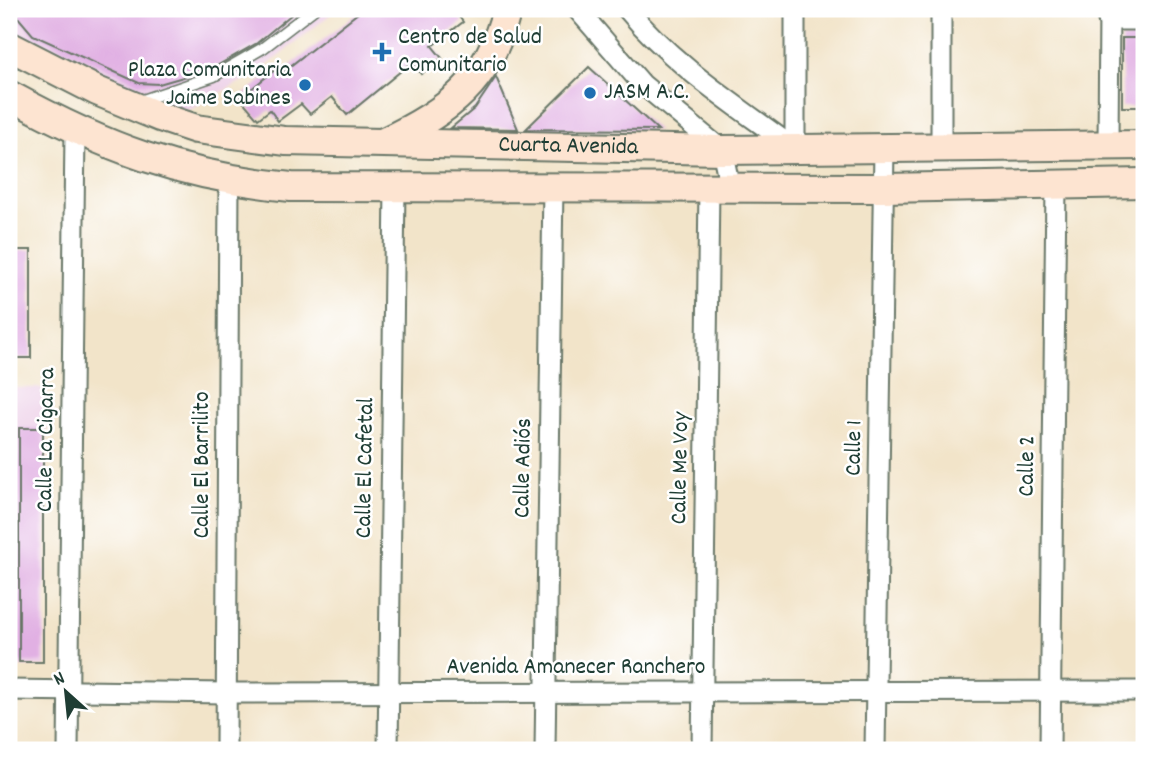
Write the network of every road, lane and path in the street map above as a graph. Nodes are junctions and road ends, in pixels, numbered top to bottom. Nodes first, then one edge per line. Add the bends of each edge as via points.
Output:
1 (314, 9) edge
2 (507, 9) edge
3 (577, 9) edge
4 (627, 9) edge
5 (795, 9) edge
6 (942, 9) edge
7 (1108, 14) edge
8 (1144, 20) edge
9 (12, 45) edge
10 (9, 95) edge
11 (129, 105) junction
12 (75, 131) junction
13 (1108, 144) junction
14 (377, 145) junction
15 (1144, 145) edge
16 (941, 147) junction
17 (884, 148) junction
18 (795, 149) junction
19 (722, 150) junction
20 (229, 181) junction
21 (1056, 183) junction
22 (1144, 183) edge
23 (553, 186) junction
24 (395, 187) junction
25 (720, 187) junction
26 (884, 188) junction
27 (9, 690) edge
28 (69, 690) junction
29 (1050, 691) junction
30 (1144, 691) edge
31 (388, 692) junction
32 (702, 692) junction
33 (875, 692) junction
34 (226, 693) junction
35 (545, 693) junction
36 (68, 750) edge
37 (226, 750) edge
38 (388, 750) edge
39 (545, 750) edge
40 (702, 750) edge
41 (875, 750) edge
42 (1050, 750) edge

1 - 11 lane via 214,76
2 - 14 main road via 492,55 460,96 430,119
3 - 19 street via 642,84
4 - 18 street via 683,66
5 - 18 street
6 - 16 street
7 - 8 street
7 - 13 street
9 - 11 main road, Cuarta Avenida
10 - 12 main road, Cuarta Avenida
11 - 14 main road, Cuarta Avenida via 196,129 245,138
12 - 20 main road, Cuarta Avenida via 148,160
12 - 28 street, Calle La Cigarra
13 - 15 main road, Cuarta Avenida
13 - 16 main road, Cuarta Avenida
14 - 19 main road, Cuarta Avenida
16 - 17 main road, Cuarta Avenida
17 - 18 main road, Cuarta Avenida
17 - 26 street, Calle 1
18 - 19 main road, Cuarta Avenida
19 - 25 street, Calle Me Voy
20 - 24 main road, Cuarta Avenida via 291,187
20 - 34 street, Calle El Barrilito
21 - 22 main road, Cuarta Avenida
21 - 26 main road, Cuarta Avenida
21 - 29 street, Calle 2
23 - 24 main road, Cuarta Avenida
23 - 25 main road, Cuarta Avenida
23 - 35 street, Calle Adiós
24 - 31 street, Calle El Cafetal
25 - 26 main road, Cuarta Avenida
25 - 32 street, Calle Me Voy
26 - 33 street, Calle 1
27 - 28 street, Avenida Amanecer Ranchero
28 - 34 street, Avenida Amanecer Ranchero
28 - 36 street, Calle La Cigarra
29 - 30 street, Avenida Amanecer Ranchero
29 - 33 street, Avenida Amanecer Ranchero
29 - 42 street, Calle 2
31 - 34 street, Avenida Amanecer Ranchero
31 - 35 street, Avenida Amanecer Ranchero
31 - 38 street, Calle El Cafetal
32 - 33 street, Avenida Amanecer Ranchero
32 - 35 street, Avenida Amanecer Ranchero
32 - 40 street, Calle Me Voy
33 - 41 street, Calle 1
34 - 37 street, Calle El Barrilito
35 - 39 street, Calle Adiós

